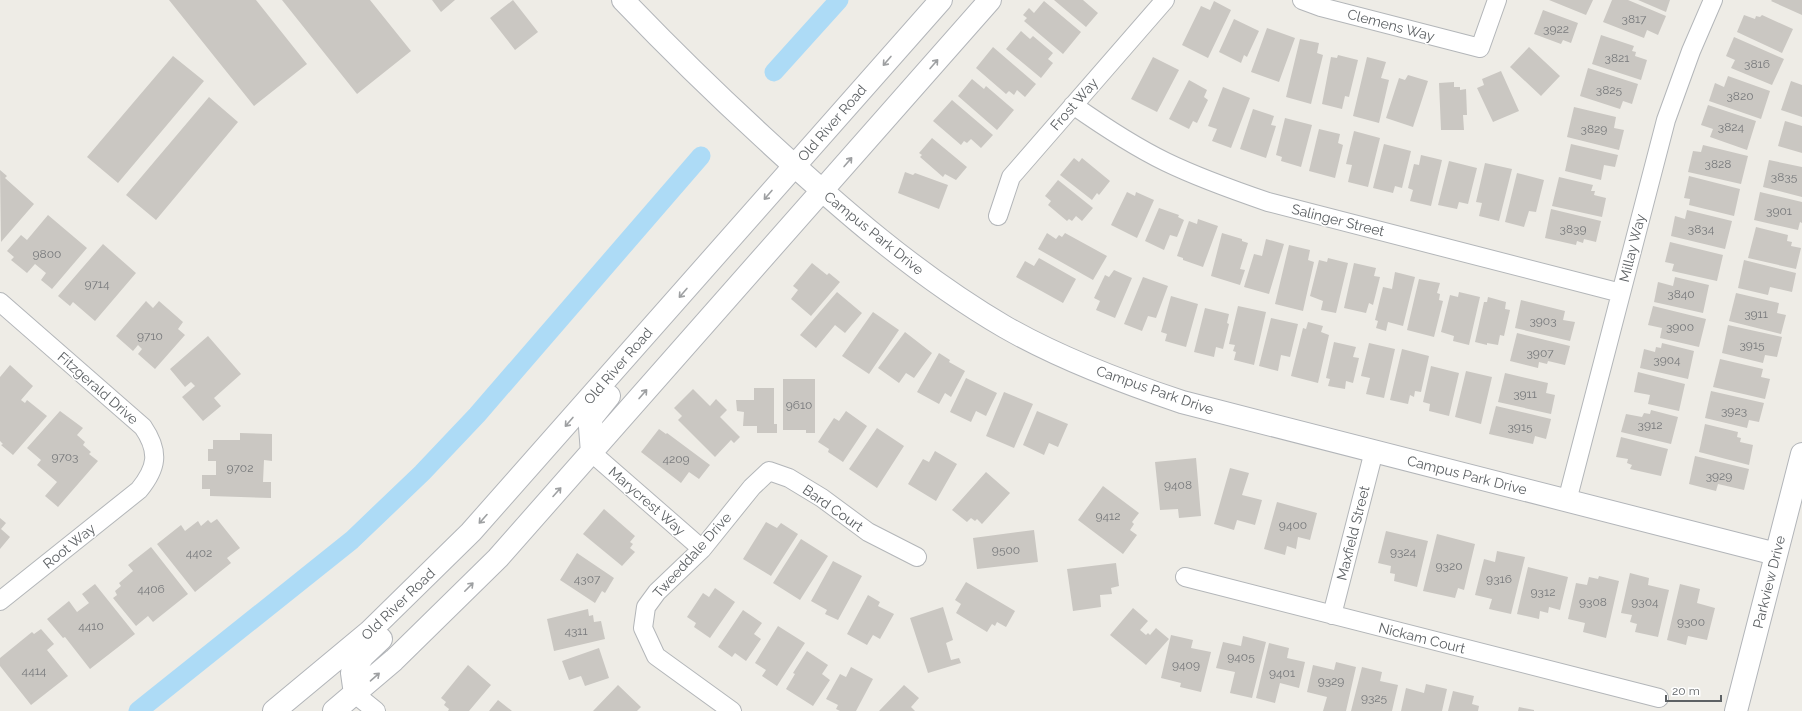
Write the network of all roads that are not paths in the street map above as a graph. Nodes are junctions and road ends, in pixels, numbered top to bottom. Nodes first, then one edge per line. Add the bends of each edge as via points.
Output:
1 (623, 0) edge
2 (941, 0) edge
3 (990, 0) edge
4 (1165, 0) edge
5 (1302, 0) edge
6 (1497, 0) edge
7 (1713, 0) edge
8 (1073, 105) junction
9 (794, 166) junction
10 (822, 191) junction
11 (998, 216) dead end
12 (1621, 293) junction
13 (0, 302) edge
14 (640, 341) junction
15 (592, 452) junction
16 (1374, 452) junction
17 (1802, 454) edge
18 (752, 487) joint
19 (139, 490) joint
20 (1567, 501) junction
21 (460, 543) junction
22 (702, 549) junction
23 (1776, 554) junction
24 (917, 557) dead end
25 (1185, 577) dead end
26 (0, 601) edge
27 (1332, 615) junction
28 (355, 694) junction
29 (1659, 698) dead end
30 (274, 711) edge
31 (334, 711) edge
32 (376, 711) edge
33 (732, 711) edge
34 (1736, 711) edge

1 - 9 main road, Campus Park Drive
2 -> 9 main road, Old River Road
10 -> 3 main road
4 - 8 street, Frost Way
5 - 6 street, Clemens Way via 1480,48
7 - 12 street, Millay Way via 1666,120
8 - 11 street, Frost Way via 1011,177
8 - 12 street, Salinger Street via 1118,136 1166,162 1216,184 1268,202
9 - 10 main road, Campus Park Drive
9 -> 14 main road, Old River Road
15 -> 10 main road
10 - 16 main road, Campus Park Drive via 908,263 957,297 1007,328 1059,355 1182,402
12 - 20 street, Millay Way
13 - 19 street, Fitzgerald Drive via 143,427 151,438 154,464 149,477
14 - 15 main road via 638,358 592,417
14 -> 21 main road, Old River Road
15 - 22 street, Marycrest Way
28 -> 15 main road via 430,627 498,558
16 - 20 main road, Campus Park Drive
16 - 27 street, Maxfield Street
17 - 23 main road, Parkview Drive
18 - 22 street, Tweeddale Drive
18 - 24 street, Bard Court via 769,471 790,478 868,532
19 - 26 street, Root Way
20 - 23 main road, Campus Park Drive
21 - 28 main road via 446,579 363,656 352,673
21 - 30 main road, Old River Road via 370,632
22 - 33 street, Tweeddale Drive via 657,592 646,607 643,628 656,656
23 - 34 main road, Parkview Drive
25 - 27 street, Nickam Court
27 - 29 street, Nickam Court
28 - 31 main road
28 - 32 street

